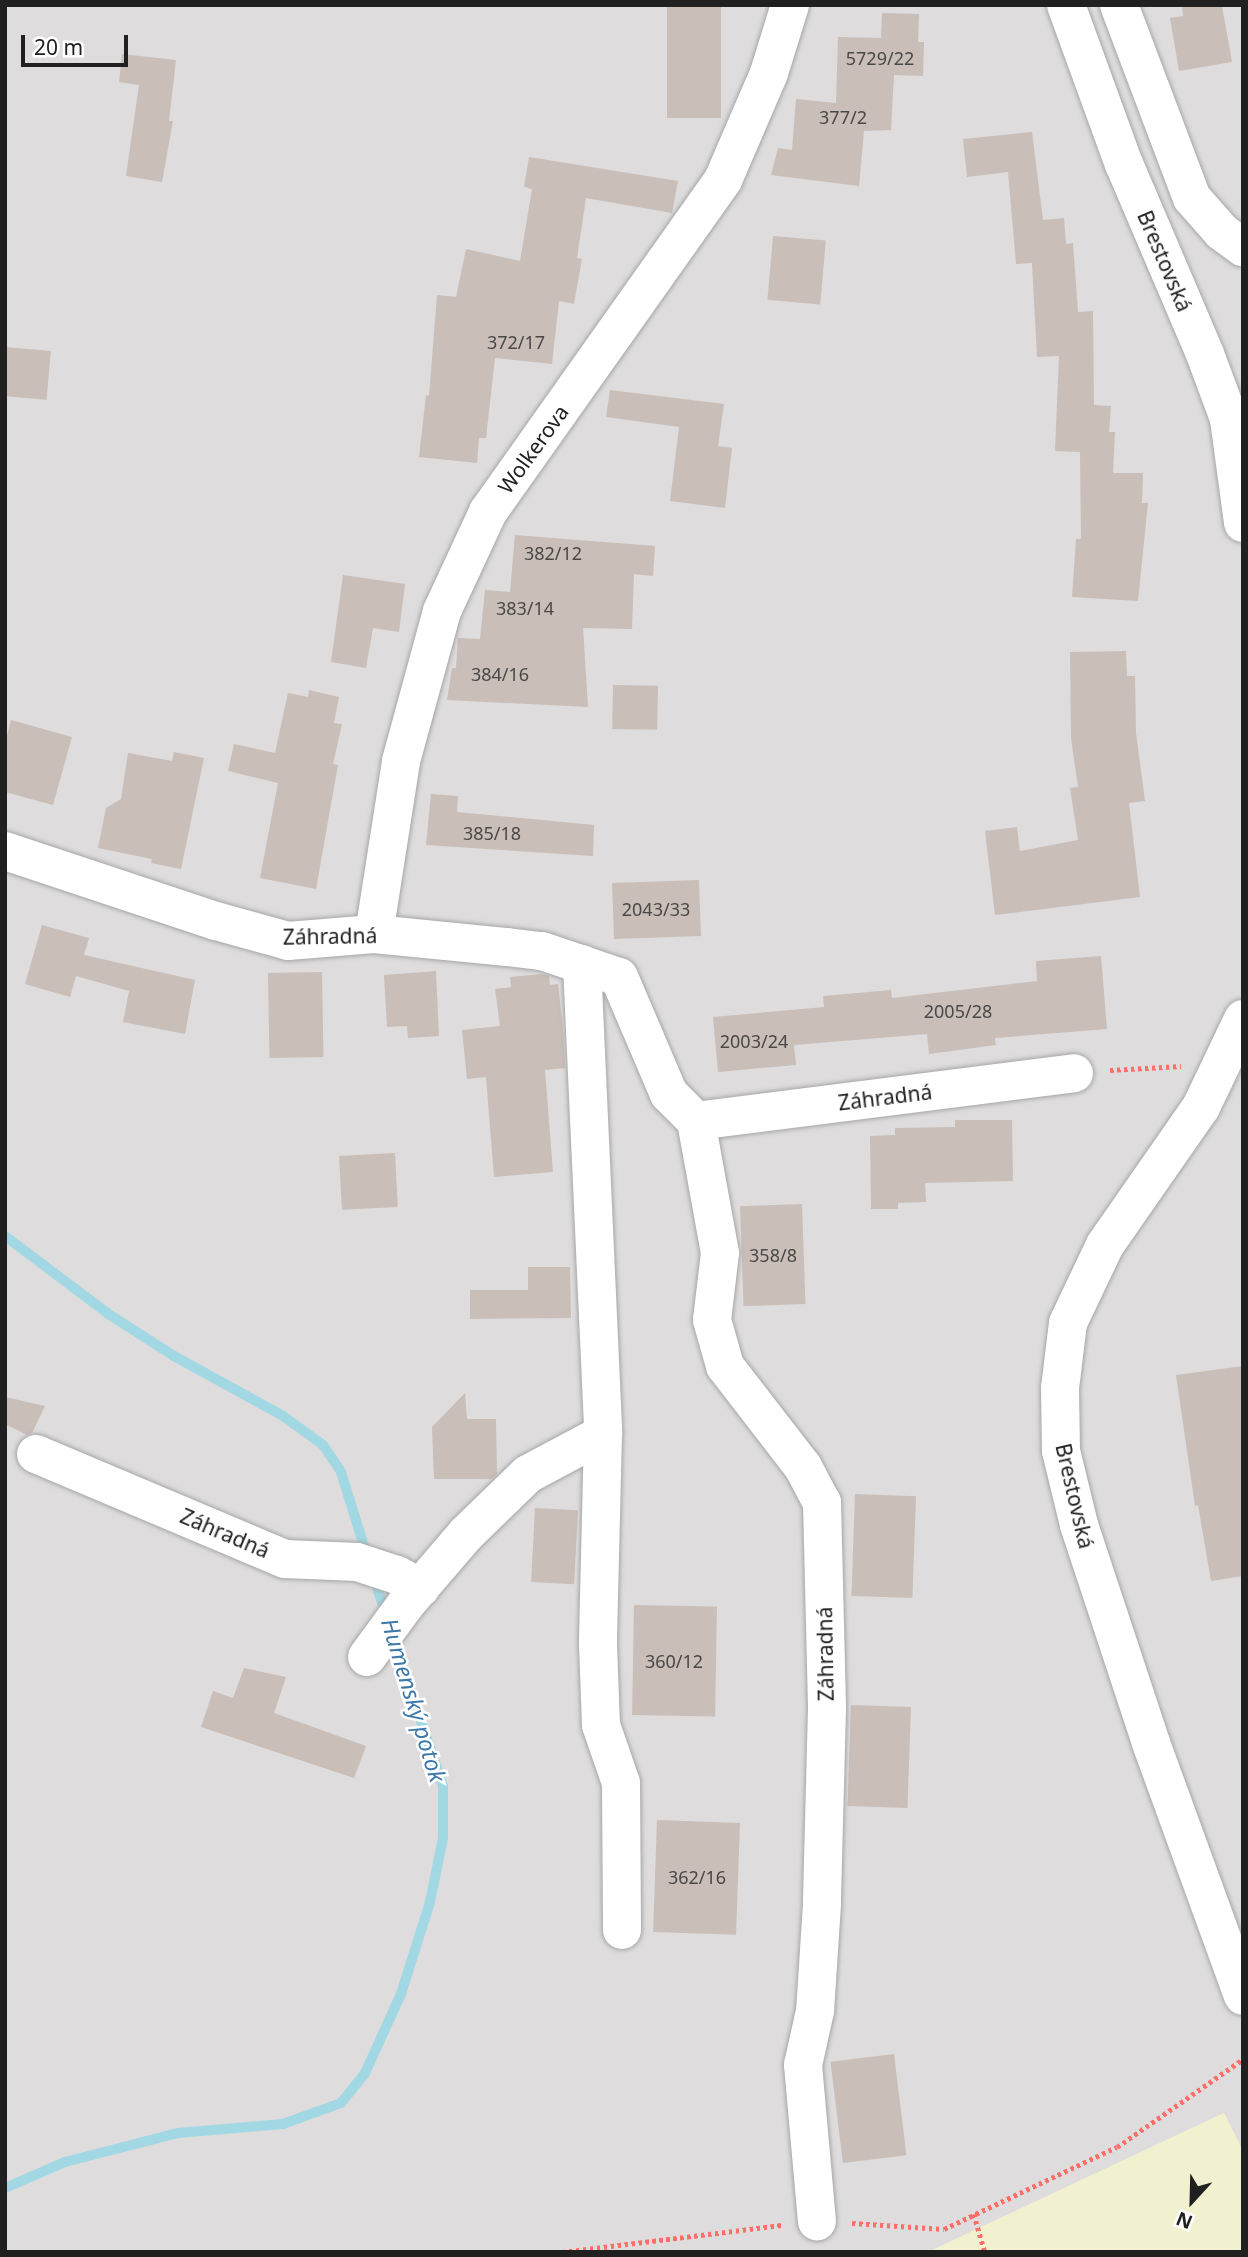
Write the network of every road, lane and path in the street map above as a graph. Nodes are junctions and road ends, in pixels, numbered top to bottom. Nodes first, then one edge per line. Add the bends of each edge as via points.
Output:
1 (790, 5) edge
2 (1066, 5) edge
3 (1119, 5) edge
4 (1243, 247) edge
5 (1243, 523) edge
6 (5, 851) edge
7 (374, 934) junction
8 (582, 964) junction
9 (1243, 1019) edge
10 (1225, 1063) junction
11 (1074, 1073) joint
12 (696, 1121) junction
13 (603, 1434) junction
14 (36, 1454) dead end
15 (408, 1589) junction
16 (370, 1653) dead end
17 (622, 1930) dead end
18 (1243, 1996) edge
19 (1243, 2059) edge
20 (974, 2214) junction
21 (817, 2221) junction
22 (562, 2252) edge
23 (985, 2252) edge

1 - 7 street, Wolkerova via 769,73 723,180 488,512 442,611 401,761
2 - 5 street, Brestovská via 1124,164 1228,419
3 - 4 street via 1192,198 1222,233
6 - 7 street, Záhradná via 288,941
7 - 8 street, Záhradná via 542,951
8 - 12 street, Záhradná via 619,977 669,1094
8 - 13 street
9 - 10 street, Brestovská
10 - 11 path
10 - 18 street, Brestovská via 1201,1107 1105,1245 1068,1323 1062,1358 1061,1451 1079,1525 1151,1744
11 - 12 street, Záhradná
12 - 21 street, Záhradná via 720,1253 712,1320 725,1366 803,1467 822,1502 827,1708 822,1904 816,2011 803,2065
13 - 15 street via 527,1474
13 - 17 street via 598,1644 601,1725 621,1783
14 - 15 street, Záhradná via 285,1559 357,1562
15 - 16 street
19 - 20 path via 1116,2147
20 - 21 path via 944,2229
20 - 23 path
21 - 22 path

